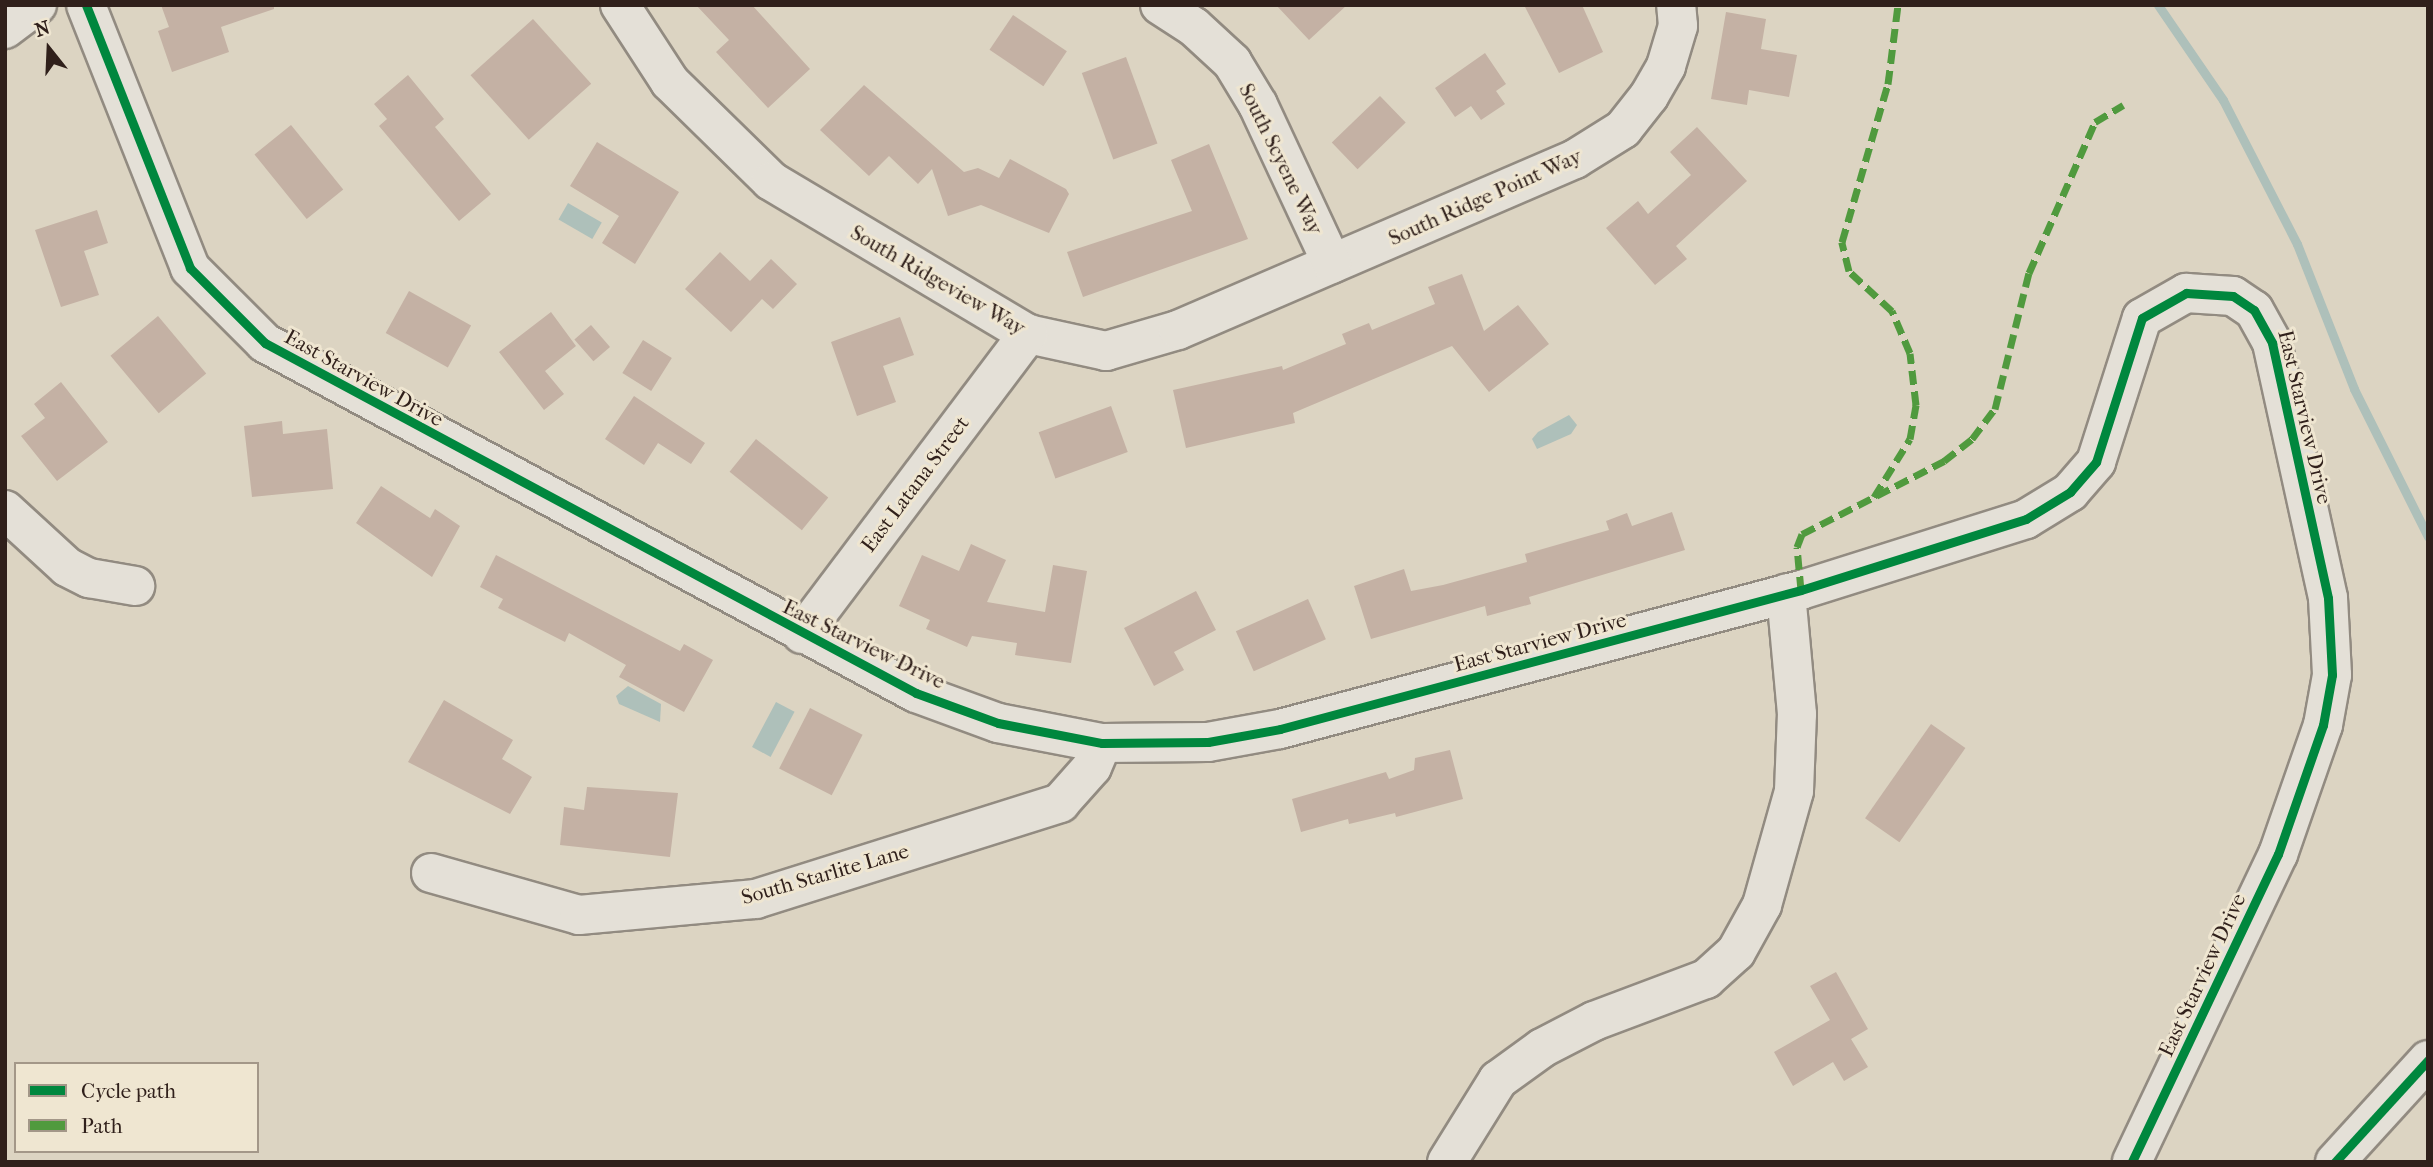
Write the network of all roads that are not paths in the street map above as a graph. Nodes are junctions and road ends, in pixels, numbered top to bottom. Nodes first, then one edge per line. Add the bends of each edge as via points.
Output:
1 (37, 5) edge
2 (86, 5) edge
3 (620, 5) edge
4 (1160, 5) edge
5 (1676, 5) edge
6 (5, 29) edge
7 (1332, 264) junction
8 (1028, 334) junction
9 (5, 510) edge
10 (135, 586) dead end
11 (1786, 594) junction
12 (802, 634) junction
13 (1101, 743) junction
14 (431, 873) dead end
15 (2428, 1060) edge
16 (1447, 1162) edge
17 (2132, 1162) edge
18 (2335, 1162) edge

1 - 6 street
2 - 12 street, East Starview Drive via 190,268 255,334 294,362
3 - 8 street, South Ridgeview Way via 670,82 771,181
4 - 7 street, South Scyene Way via 1194,27 1232,62 1258,105
5 - 7 street, South Ridge Point Way via 1678,26 1665,66 1623,130 1575,159
7 - 8 street, South Ridgeview Way via 1142,344 1106,351
8 - 12 street, East Latana Street
9 - 10 street via 66,567 89,578
11 - 13 street, East Starview Drive via 1280,729 1208,742
11 - 16 street via 1797,714 1794,792 1767,892 1736,952 1706,979 1594,1021 1498,1080
11 - 17 street, East Starview Drive via 1970,540 2026,519 2070,492 2096,461 2108,435 2132,337 2142,318 2169,298 2212,291 2233,296 2265,325 2329,598 2333,675 2323,725 2278,855
12 - 13 street, East Starview Drive via 916,693 998,723
13 - 14 street, South Starlite Lane via 1092,767 1060,803 756,899 579,915
15 - 18 street

